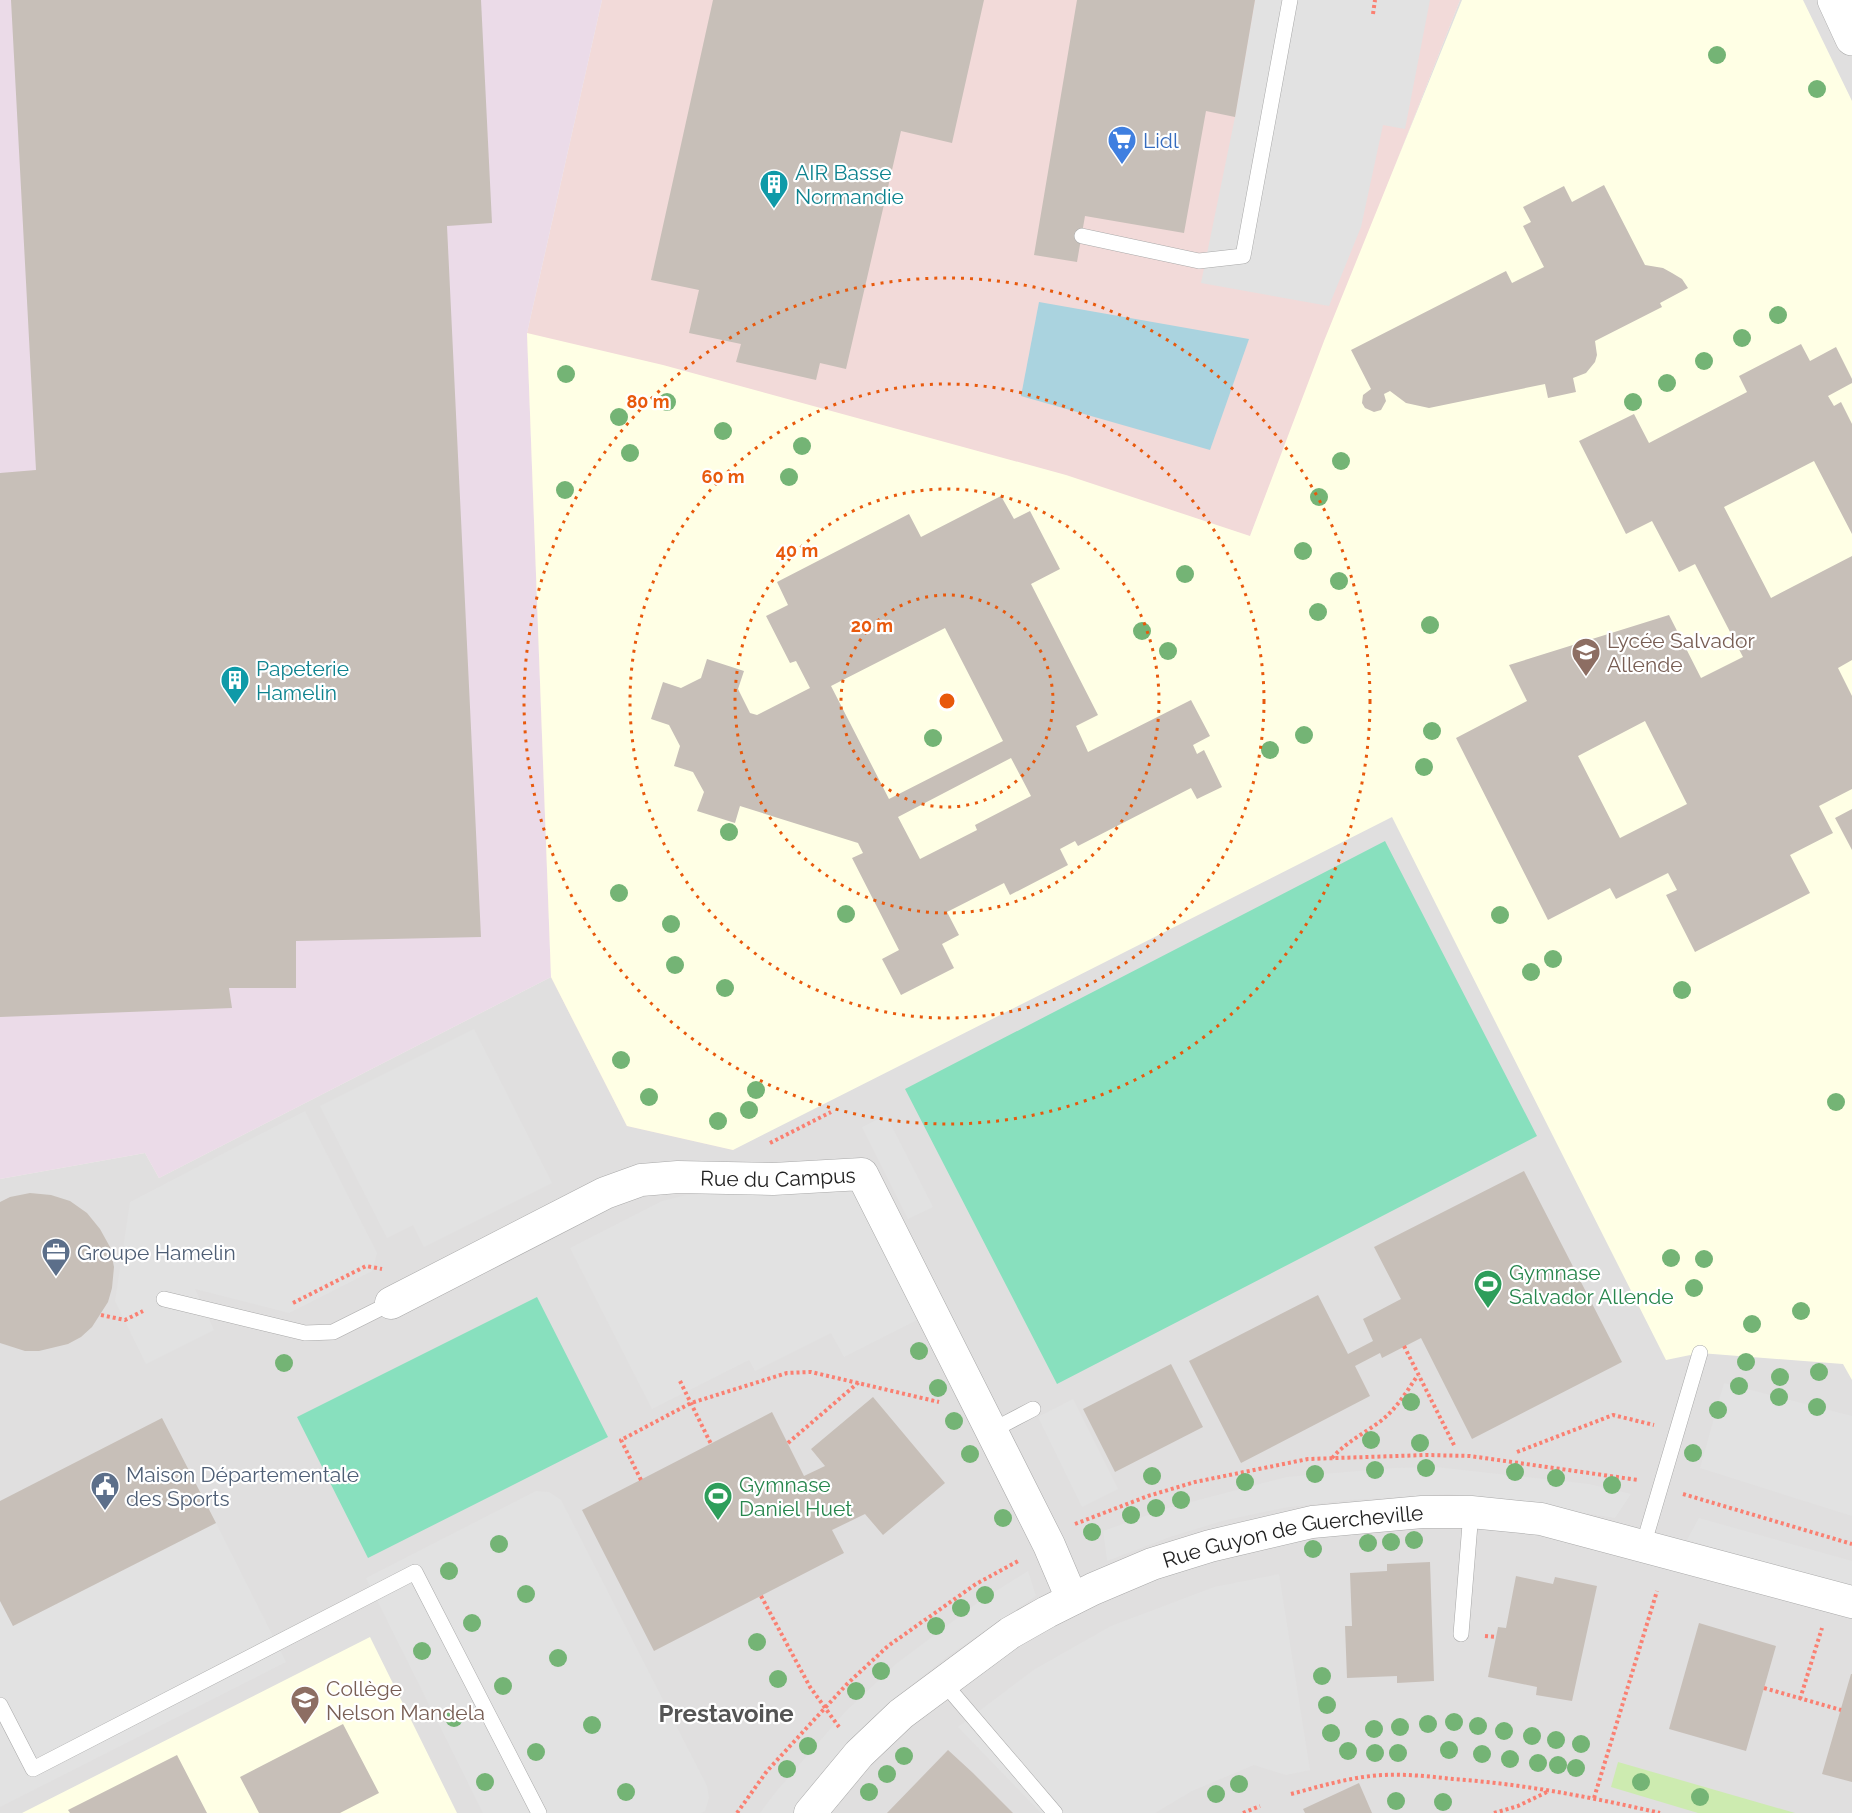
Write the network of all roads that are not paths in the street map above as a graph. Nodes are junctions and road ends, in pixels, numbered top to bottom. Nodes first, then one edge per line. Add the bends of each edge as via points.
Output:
1 (1290, 0) edge
2 (1834, 0) edge
3 (1852, 39) edge
4 (1082, 236) dead end
5 (164, 1299) road end
6 (391, 1303) joint
7 (1700, 1353) dead end
8 (1033, 1409) dead end
9 (987, 1422) junction
10 (1471, 1512) junction
11 (1643, 1546) junction
12 (1072, 1599) junction
13 (1852, 1602) edge
14 (1461, 1634) dead end
15 (943, 1682) junction
16 (0, 1705) edge
17 (539, 1813) edge
18 (810, 1813) edge
19 (1055, 1813) edge

1 - 4 lane via 1243,256 1199,261
2 - 3 street
5 - 6 lane via 305,1333 333,1332
6 - 9 street, Rue du Campus via 604,1192 641,1180 862,1174
7 - 11 lane
8 - 9 lane
9 - 12 street, Rue du Campus
10 - 11 street, Rue Guyon de Guercheville via 1541,1519
10 - 12 street, Rue Guyon de Guercheville via 1422,1512 1312,1522 1152,1564
10 - 14 lane
11 - 13 street, Rue Guyon de Guercheville
12 - 15 street, Rue Guyon de Guercheville via 1011,1633
15 - 18 street, Rue Guyon de Guercheville via 901,1714 859,1754
15 - 19 lane
16 - 17 lane via 33,1769 415,1572

